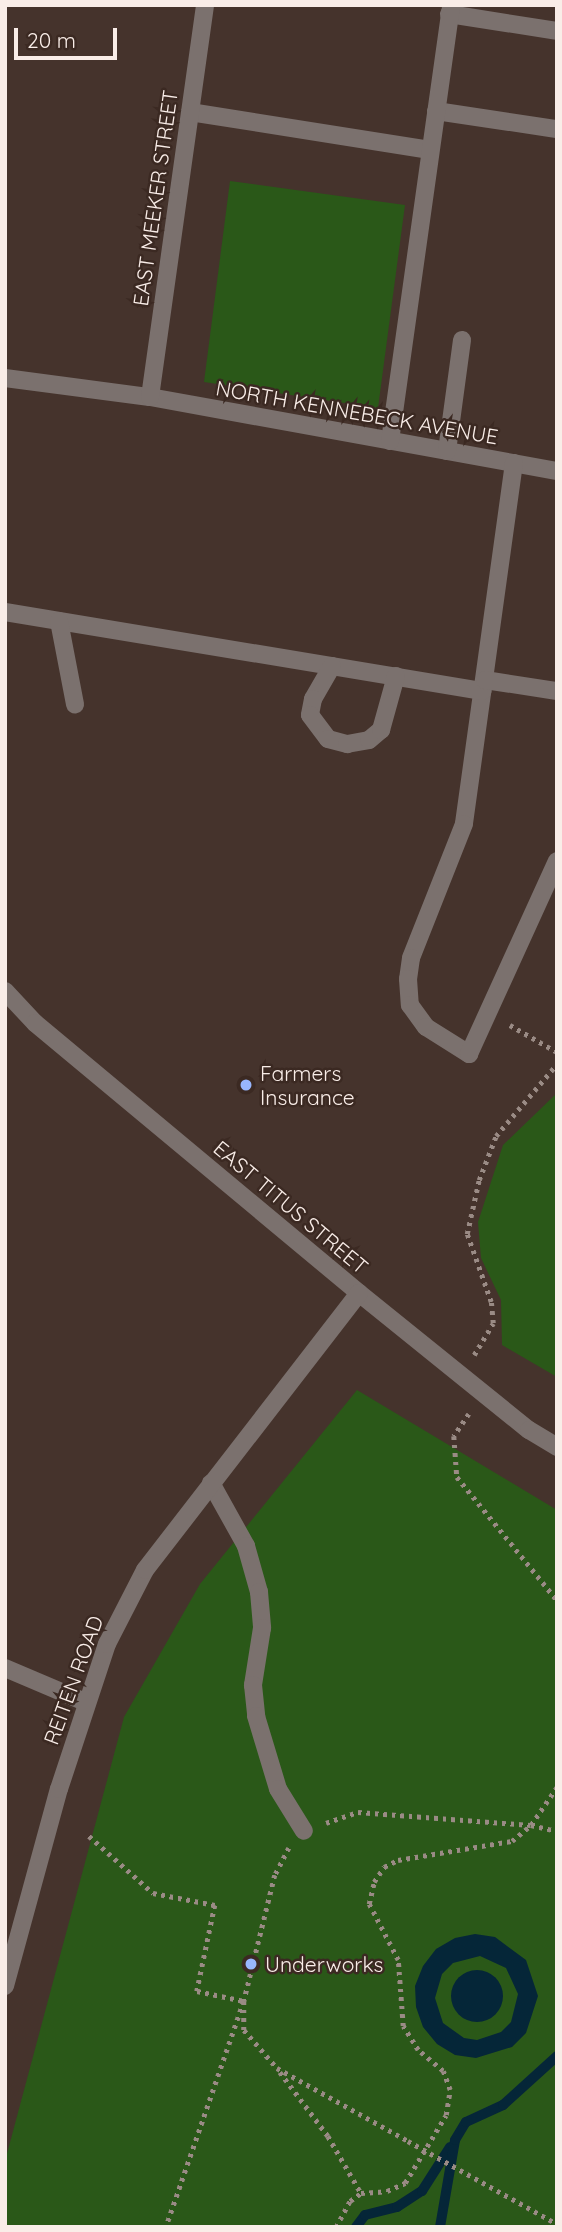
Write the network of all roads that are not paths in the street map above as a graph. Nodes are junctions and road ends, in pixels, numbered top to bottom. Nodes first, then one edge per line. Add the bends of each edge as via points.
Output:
1 (205, 5) edge
2 (450, 10) edge
3 (557, 31) edge
4 (436, 111) junction
5 (190, 112) junction
6 (557, 129) edge
7 (430, 150) junction
8 (462, 340) dead end
9 (5, 378) edge
10 (150, 397) junction
11 (390, 441) junction
12 (447, 451) junction
13 (514, 463) junction
14 (557, 471) edge
15 (5, 612) edge
16 (60, 621) junction
17 (332, 666) junction
18 (396, 676) junction
19 (484, 685) junction
20 (557, 691) edge
21 (75, 704) dead end
22 (557, 861) edge
23 (5, 991) edge
24 (359, 1293) junction
25 (557, 1447) edge
26 (211, 1483) junction
27 (5, 1668) edge
28 (85, 1702) junction
29 (304, 1830) road end
30 (5, 1986) edge

1 - 5 street, EAST MEEKER STREET
2 - 3 street
2 - 4 street
4 - 6 street
4 - 7 street
5 - 7 street
5 - 10 street, EAST MEEKER STREET
7 - 11 street
8 - 12 street
9 - 10 street, NORTH KENNEBECK AVENUE
10 - 11 street, NORTH KENNEBECK AVENUE
11 - 12 street, NORTH KENNEBECK AVENUE
12 - 13 street, NORTH KENNEBECK AVENUE
13 - 14 street, NORTH KENNEBECK AVENUE
13 - 19 street
15 - 16 street
16 - 17 street
16 - 21 street
17 - 18 street
17 - 18 street via 313,699 310,715 328,739 347,744 369,740 382,730
18 - 19 street
19 - 20 street
19 - 22 street via 464,824 411,958 408,979 410,1005 426,1027 469,1055
23 - 24 street, EAST TITUS STREET via 35,1023
24 - 25 street, EAST TITUS STREET
24 - 26 street, REITEN ROAD
26 - 28 street, REITEN ROAD via 145,1570 107,1644
26 - 29 street via 246,1546 259,1591 262,1628 253,1685 256,1717 278,1789
27 - 28 street
28 - 30 street, REITEN ROAD

